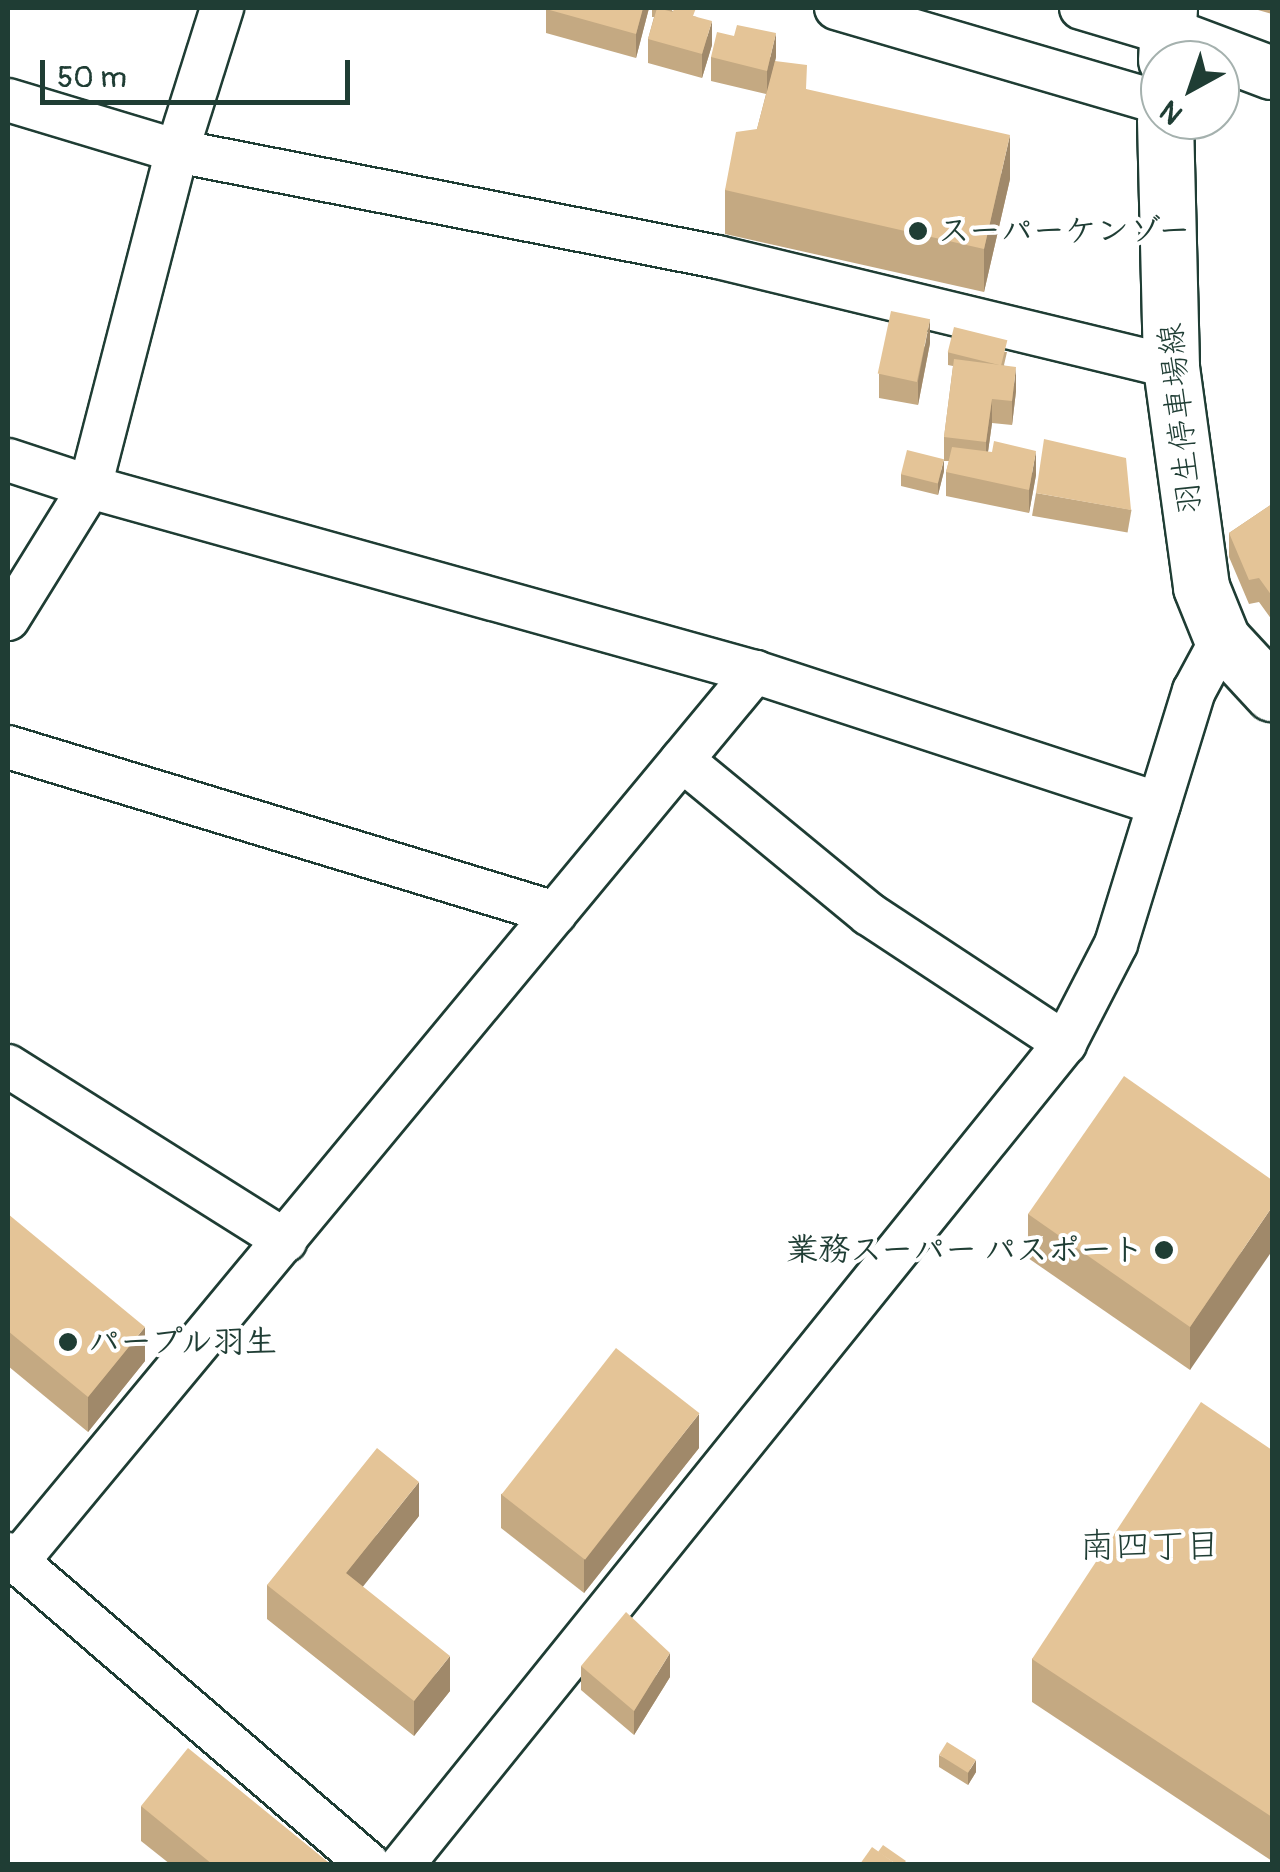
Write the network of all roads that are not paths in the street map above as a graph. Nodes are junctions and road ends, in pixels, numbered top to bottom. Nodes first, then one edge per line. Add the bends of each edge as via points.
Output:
1 (222, 8) edge
2 (836, 8) edge
3 (1081, 8) edge
4 (1168, 34) edge
5 (1272, 73) edge
6 (1140, 97) edge
7 (8, 100) edge
8 (1165, 140) edge
9 (177, 151) junction
10 (1171, 367) junction
11 (8, 460) edge
12 (90, 487) junction
13 (8, 619) edge
14 (1222, 639) junction
15 (756, 672) junction
16 (1272, 694) edge
17 (8, 747) edge
18 (682, 760) junction
19 (1159, 804) junction
20 (555, 913) junction
21 (1065, 1043) junction
22 (8, 1066) edge
23 (286, 1241) junction
24 (12, 1558) edge
25 (368, 1864) edge
26 (404, 1864) edge

1 - 9 street
2 - 6 street
3 - 4 street
4 - 5 street
7 - 9 street
8 - 10 main road, 羽生停車場線
9 - 10 street via 718,257
9 - 12 street
10 - 14 main road, 羽生停車場線 via 1201,587
11 - 12 street
12 - 13 street
12 - 15 street
14 - 16 main road, 羽生停車場線
14 - 19 street via 1194,692
15 - 18 street
15 - 19 street
17 - 20 street
18 - 20 street
18 - 21 street via 869,914
19 - 21 street via 1116,944
20 - 23 street
21 - 26 street
22 - 23 street
23 - 24 street
24 - 25 street

